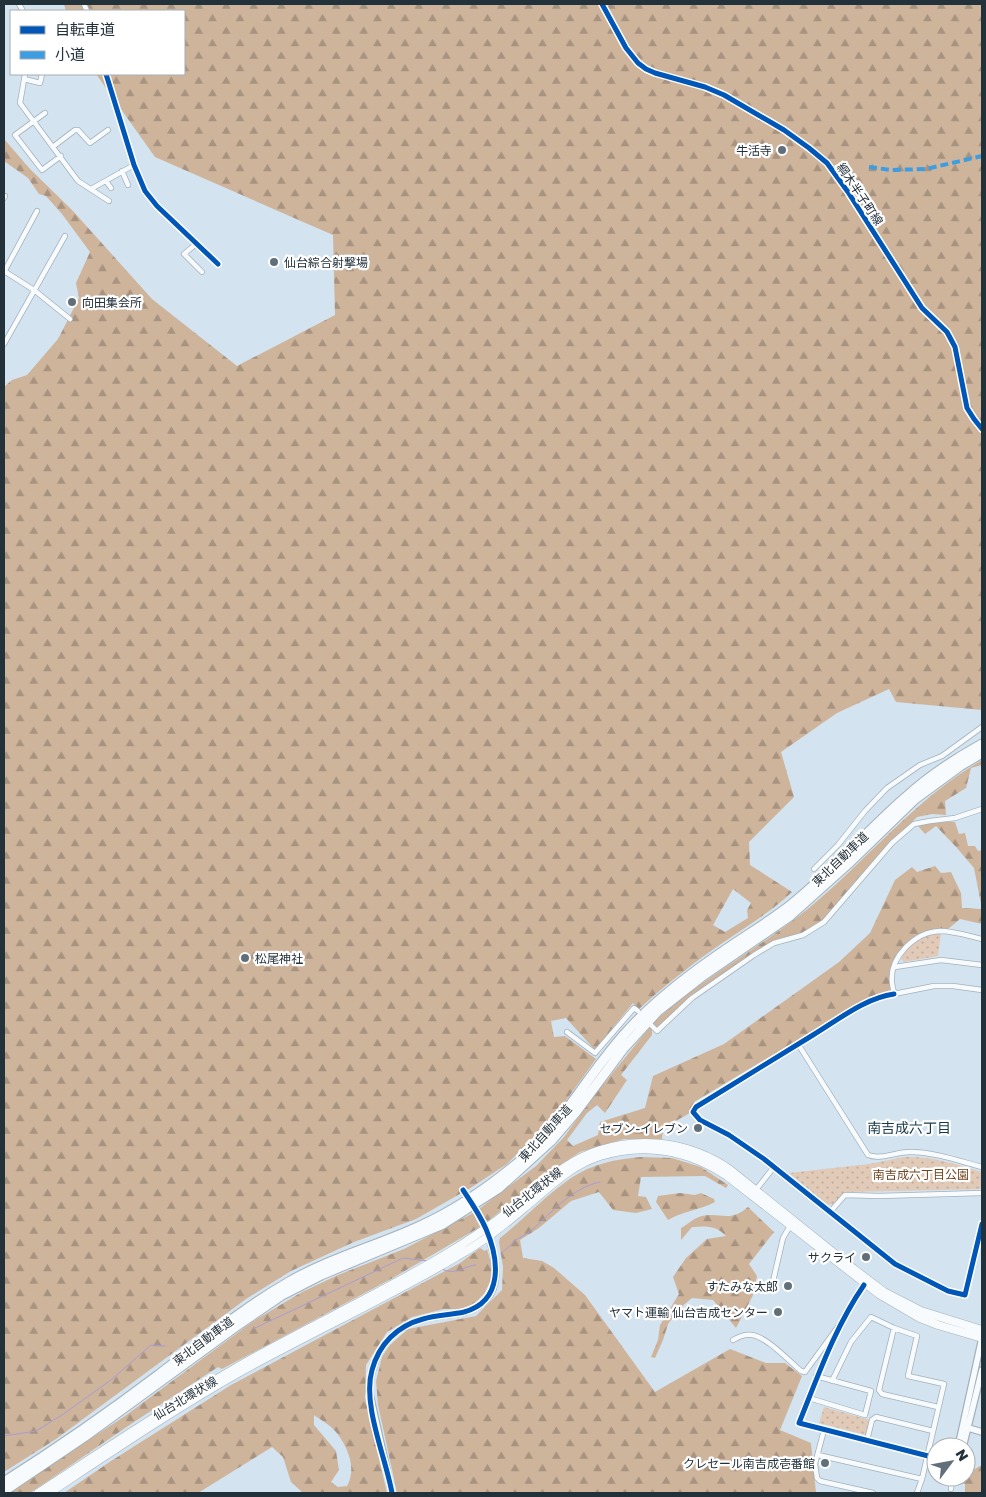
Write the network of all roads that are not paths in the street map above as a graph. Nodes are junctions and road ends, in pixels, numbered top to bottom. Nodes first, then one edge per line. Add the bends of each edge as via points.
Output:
1 (602, 4) edge
2 (42, 75) edge
3 (106, 75) edge
4 (24, 76) edge
5 (45, 113) dead end
6 (34, 120) junction
7 (108, 130) dead end
8 (54, 146) junction
9 (61, 156) junction
10 (134, 165) junction
11 (122, 170) junction
12 (106, 181) junction
13 (128, 185) dead end
14 (111, 188) dead end
15 (90, 189) junction
16 (108, 201) dead end
17 (38, 211) dead end
18 (65, 236) dead end
19 (196, 244) junction
20 (218, 264) dead end
21 (4, 272) edge
22 (202, 272) dead end
23 (34, 290) junction
24 (70, 319) dead end
25 (4, 344) edge
26 (982, 429) edge
27 (982, 727) edge
28 (982, 744) edge
29 (982, 753) edge
30 (982, 809) edge
31 (814, 869) dead end
32 (982, 939) edge
33 (982, 965) edge
34 (895, 967) junction
35 (982, 990) edge
36 (894, 994) junction
37 (638, 1012) dead end
38 (651, 1024) dead end
39 (566, 1032) dead end
40 (798, 1044) junction
41 (774, 1167) junction
42 (982, 1167) edge
43 (463, 1190) dead end
44 (755, 1191) junction
45 (982, 1194) edge
46 (830, 1212) junction
47 (982, 1224) edge
48 (790, 1226) junction
49 (486, 1228) junction
50 (489, 1236) junction
51 (422, 1271) junction
52 (864, 1285) junction
53 (771, 1290) dead end
54 (844, 1321) junction
55 (894, 1328) junction
56 (982, 1330) edge
57 (982, 1338) edge
58 (733, 1340) dead end
59 (982, 1370) edge
60 (816, 1376) junction
61 (832, 1381) junction
62 (809, 1398) junction
63 (938, 1407) junction
64 (965, 1427) junction
65 (824, 1430) junction
66 (933, 1431) junction
67 (982, 1432) edge
68 (932, 1437) edge
69 (962, 1437) edge
70 (964, 1437) edge
71 (867, 1440) junction
72 (818, 1455) junction
73 (926, 1456) edge
74 (926, 1461) edge
75 (922, 1479) junction
76 (4, 1482) edge
77 (4, 1490) edge
78 (38, 1493) edge
79 (49, 1493) edge
80 (392, 1493) edge
81 (873, 1493) edge
82 (917, 1493) edge

1 - 26 street, 綱木半子町線 via 626,48 646,69 724,94 784,130 827,163 922,308 947,332 955,347 967,408
2 - 4 street via 40,83
3 - 10 street
4 - 6 street via 20,103
5 - 6 street
6 - 8 street
6 - 9 street via 15,135 42,170
7 - 8 street via 90,143 78,130 73,131
8 - 9 street
9 - 15 street via 78,181
10 - 11 street
10 - 19 street via 150,199
11 - 12 street
11 - 13 street
12 - 14 street
12 - 15 street
15 - 16 street
17 - 21 street
18 - 23 street
19 - 20 street
19 - 22 street via 184,254
21 - 23 street
23 - 24 street
23 - 25 street
27 - 31 street via 942,756 920,765 887,788
28 - 76 highway, 東北自動車道 via 939,770 907,796 793,903 655,1002 615,1045 538,1144 491,1184 421,1226 319,1267 279,1288
29 - 77 highway, 東北自動車道 via 915,799 790,916 658,1011 623,1049 551,1142 499,1188 443,1224 321,1275 282,1295 84,1437
30 - 38 street via 955,818 914,824 892,843 824,922 754,955 692,998 657,1031
32 - 34 street via 940,931 926,934 905,947
33 - 34 street via 941,960
34 - 36 street via 891,982
35 - 36 street via 934,986
36 - 40 street via 884,995 857,1008
37 - 39 street via 634,1008 596,1054
40 - 41 street via 696,1107 693,1112 700,1120 729,1135
40 - 42 street via 868,1155 919,1153
41 - 44 street
41 - 46 street
43 - 49 street, bridge
44 - 49 main road, 仙台北環状線 via 729,1169 700,1153 670,1144 626,1144 597,1150 571,1162
44 - 56 main road, 仙台北環状線 via 884,1292 915,1308
45 - 46 street via 845,1195
46 - 47 street via 895,1264 948,1291 965,1295
48 - 50 main road, 仙台北環状線 via 703,1161 672,1152 639,1149 607,1154 578,1166
48 - 52 main road, 仙台北環状線
48 - 53 street via 783,1238
49 - 50 street
49 - 51 main road, 仙台北環状線
50 - 51 main road, 仙台北環状線 via 457,1257
50 - 80 street via 496,1279 488,1296 471,1310 423,1318 402,1328 382,1347 375,1361 369,1390
51 - 78 main road, 仙台北環状線 via 208,1384
51 - 79 main road, 仙台北環状線 via 213,1387
52 - 54 street
52 - 57 main road, 仙台北環状線 via 920,1318
54 - 58 street via 806,1372 765,1340 752,1334
54 - 60 street
55 - 61 street via 871,1317 851,1342
55 - 63 street via 917,1336 908,1376 944,1384
55 - 63 street via 879,1390 882,1394
57 - 64 street
59 - 64 street
60 - 61 street
60 - 62 street
61 - 62 street via 871,1391 865,1415
62 - 65 street via 799,1423
63 - 66 street
64 - 67 street
64 - 69 street
64 - 70 street
65 - 71 street
65 - 72 street
66 - 68 street
66 - 71 street via 876,1417 872,1420
71 - 73 street
72 - 75 street
72 - 81 street via 815,1464 820,1481
74 - 75 street
75 - 82 street

